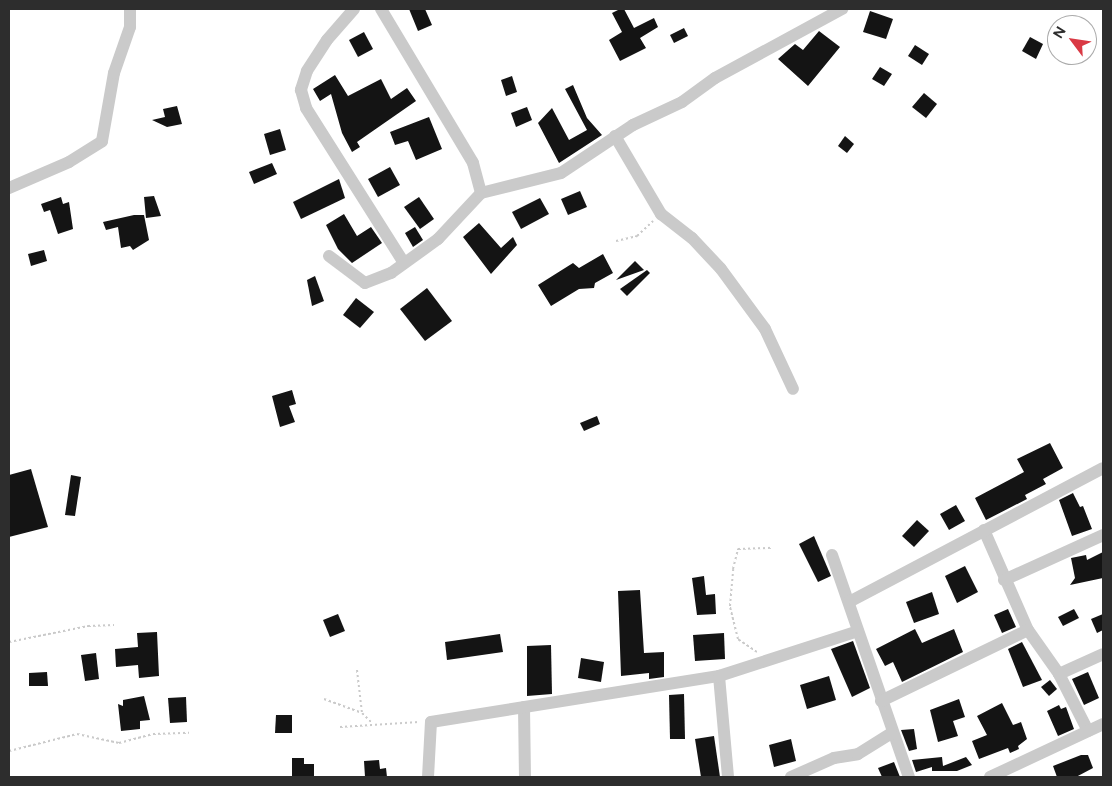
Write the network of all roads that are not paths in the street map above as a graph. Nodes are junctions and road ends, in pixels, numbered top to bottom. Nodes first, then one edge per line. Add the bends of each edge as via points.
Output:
1 (130, 9) edge
2 (354, 9) edge
3 (381, 9) edge
4 (842, 9) edge
5 (615, 136) junction
6 (9, 188) edge
7 (481, 193) junction
8 (329, 256) dead end
9 (404, 263) junction
10 (793, 389) dead end
11 (1103, 468) edge
12 (984, 530) junction
13 (1103, 535) edge
14 (832, 555) dead end
15 (1004, 580) junction
16 (849, 602) junction
17 (1028, 630) junction
18 (858, 631) junction
19 (1103, 654) edge
20 (1059, 674) junction
21 (719, 676) junction
22 (882, 701) junction
23 (524, 707) junction
24 (1103, 724) edge
25 (1088, 732) junction
26 (890, 733) junction
27 (428, 777) edge
28 (525, 777) edge
29 (728, 777) edge
30 (791, 777) edge
31 (909, 777) edge
32 (990, 777) edge

1 - 6 street via 130,26 114,73 102,141 69,162
2 - 9 street via 327,40 307,71 301,90 306,108
3 - 7 street via 473,163
4 - 5 street via 715,78 682,102
5 - 7 street via 561,173
5 - 10 street via 661,214 692,238 765,329
7 - 9 street via 438,239
8 - 9 street via 365,283
11 - 12 street
12 - 15 street
12 - 16 street
13 - 15 street
14 - 16 street
15 - 17 street
16 - 18 street
17 - 20 street
17 - 22 street
18 - 21 street
18 - 22 street
19 - 20 street
20 - 25 street
21 - 23 street
21 - 29 street
22 - 26 street
23 - 27 street via 431,722
23 - 28 street
24 - 25 street
25 - 32 street
26 - 30 street via 858,754 834,758
26 - 31 street

